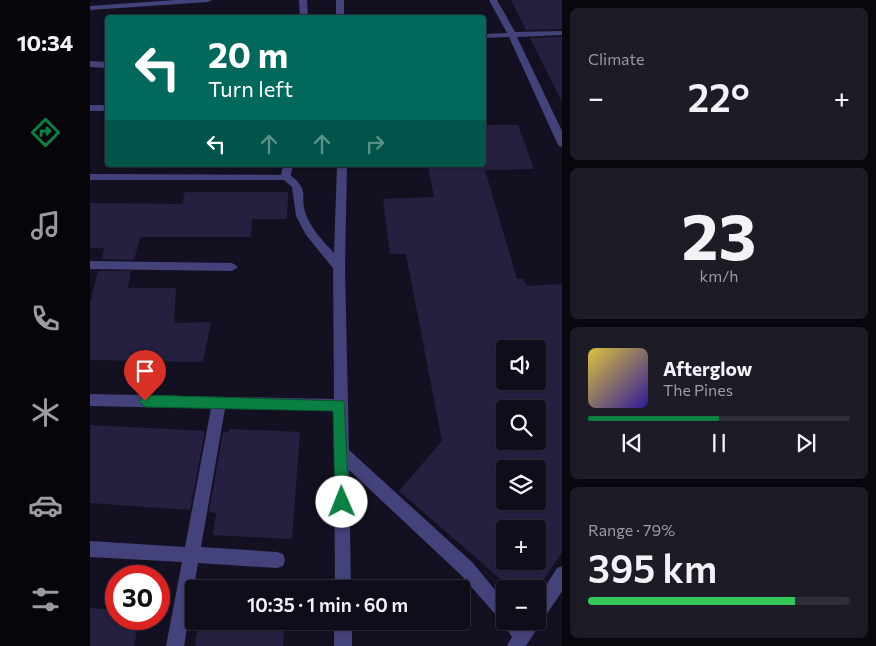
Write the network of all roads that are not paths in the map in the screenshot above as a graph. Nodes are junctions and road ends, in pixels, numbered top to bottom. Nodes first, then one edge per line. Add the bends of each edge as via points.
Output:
1 (208, 0) edge
2 (303, 0) edge
3 (340, 0) edge
4 (493, 0) edge
5 (90, 8) edge
6 (304, 15) edge
7 (340, 15) edge
8 (562, 33) edge
9 (512, 35) junction
10 (486, 36) edge
11 (90, 64) edge
12 (105, 65) edge
13 (90, 108) edge
14 (105, 108) edge
15 (562, 145) edge
16 (288, 167) edge
17 (342, 167) edge
18 (90, 177) edge
19 (286, 177) junction
20 (90, 265) edge
21 (232, 267) dead end
22 (339, 267) junction
23 (90, 400) edge
24 (219, 402) junction
25 (339, 405) junction
26 (341, 453) junction
27 (90, 549) edge
28 (192, 554) junction
29 (277, 560) dead end
30 (562, 574) edge
31 (343, 580) edge
32 (546, 599) edge
33 (496, 604) edge
34 (343, 630) edge
35 (175, 646) edge
36 (343, 646) edge

1 - 5 street
2 - 6 street
3 - 7 street
4 - 9 street
8 - 9 street
9 - 10 street
9 - 15 street
11 - 12 street
13 - 14 street
16 - 19 street
17 - 22 street
18 - 19 street
19 - 22 street via 297,186 301,216 310,232
20 - 21 street
22 - 25 street
23 - 24 street
24 - 25 street
24 - 28 street
25 - 26 street
26 - 31 street
26 - 33 street via 467,569
27 - 28 street
28 - 29 street
28 - 35 street
30 - 32 street
34 - 36 street

